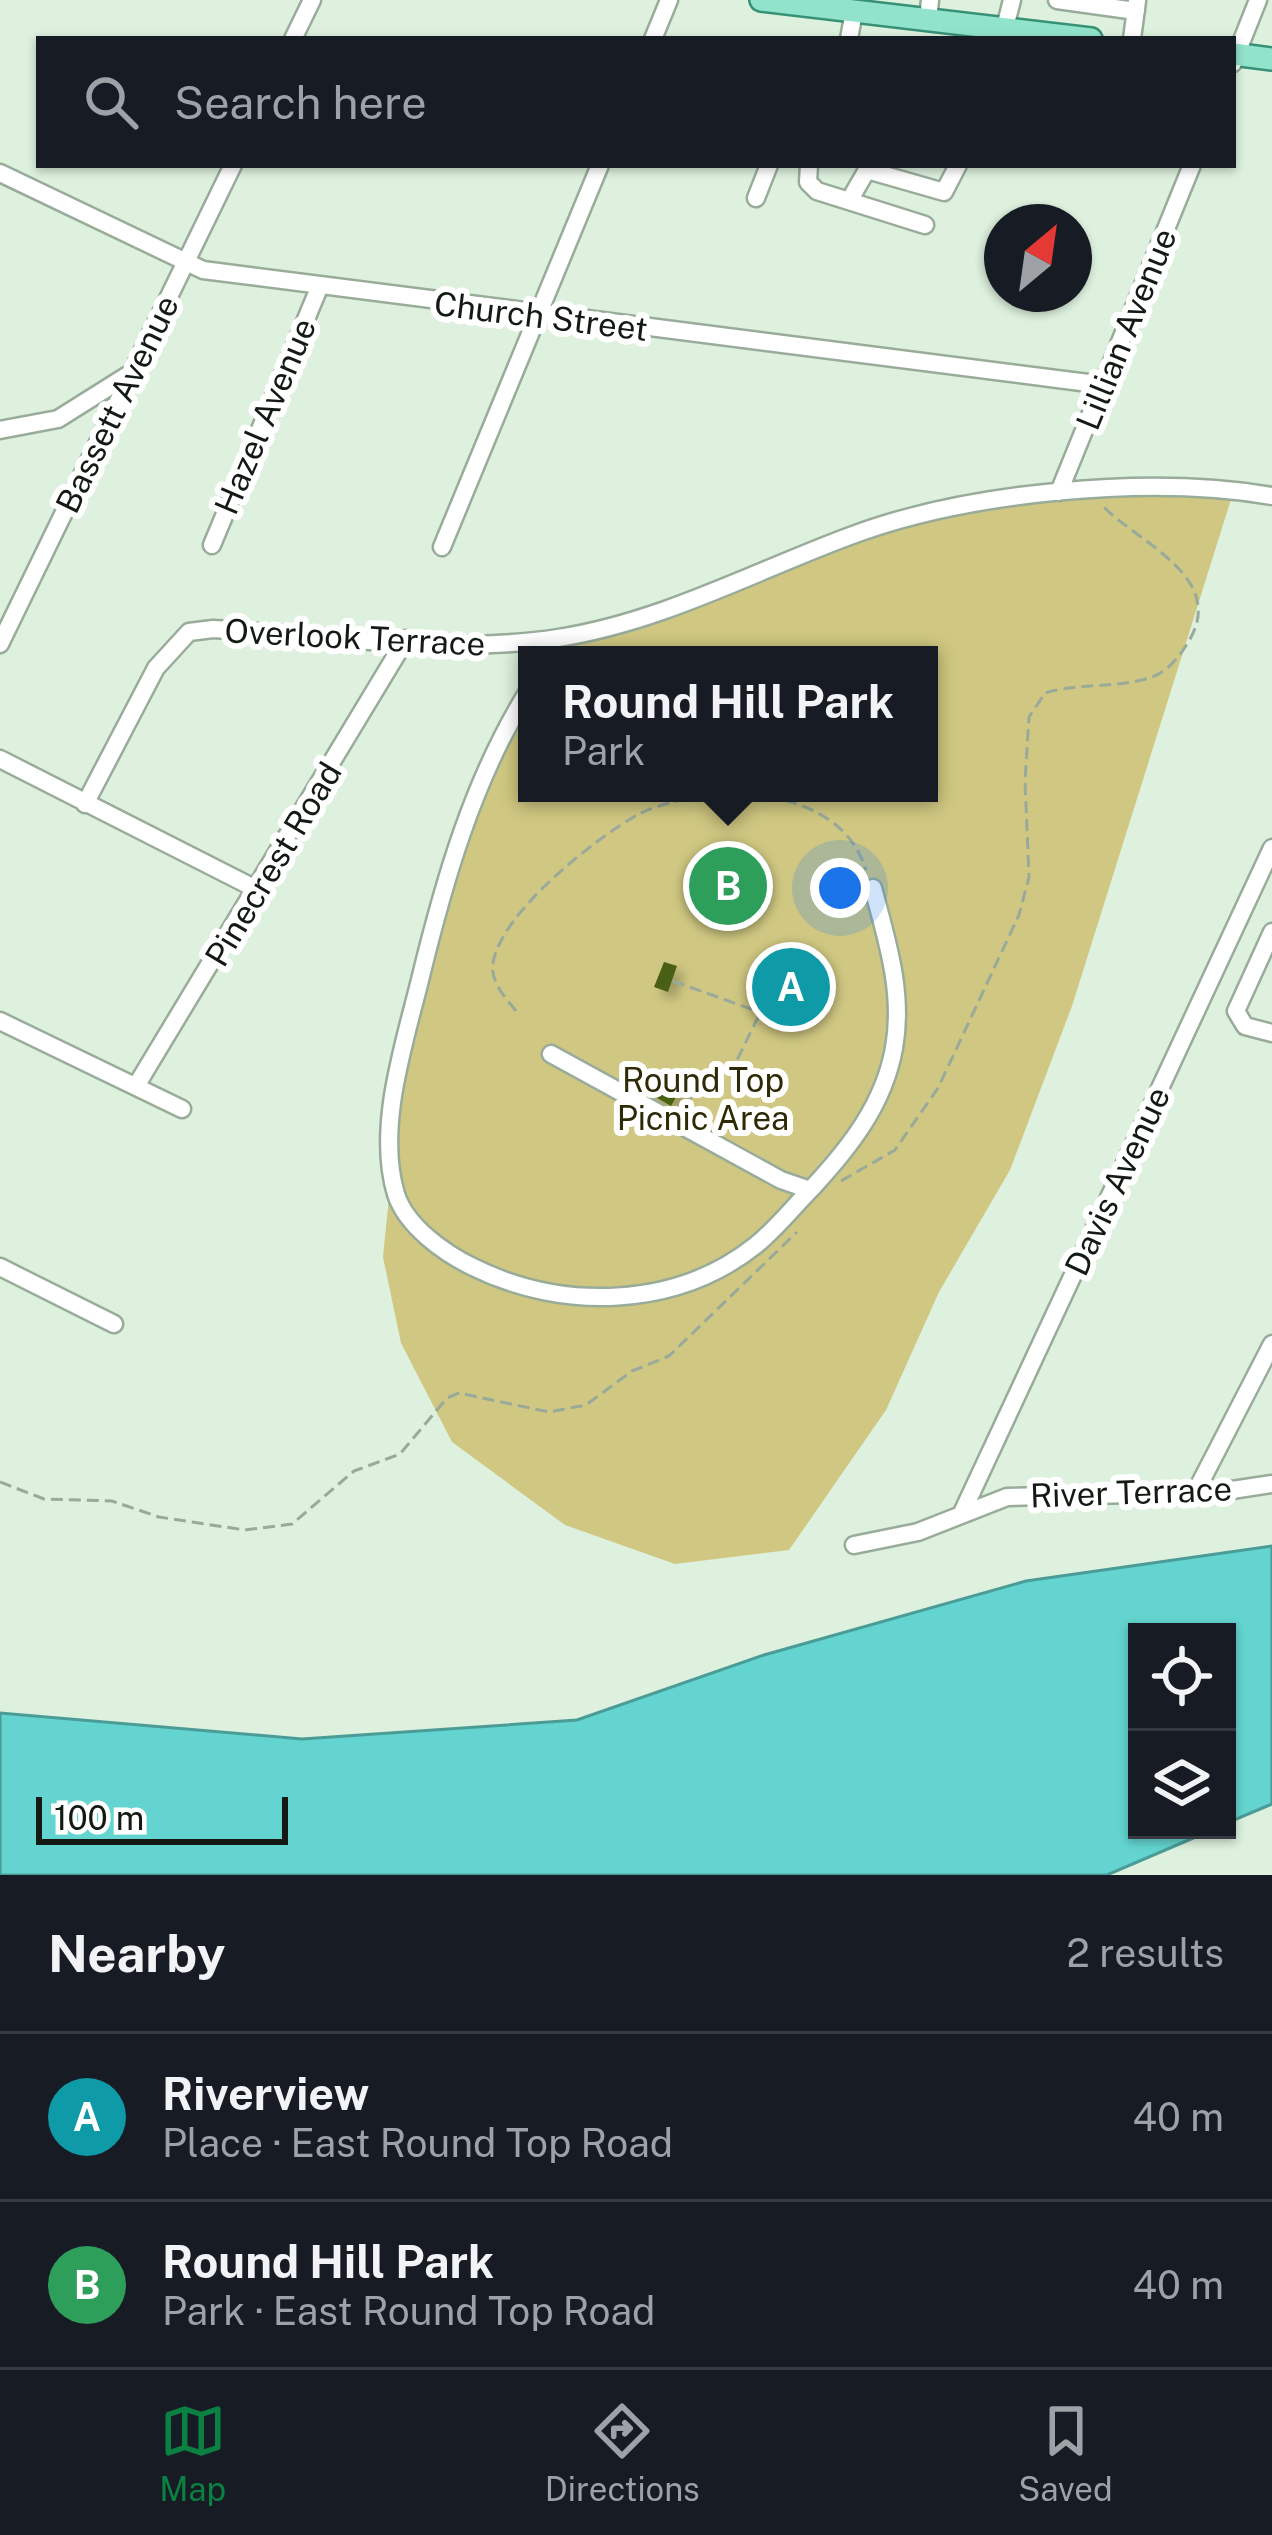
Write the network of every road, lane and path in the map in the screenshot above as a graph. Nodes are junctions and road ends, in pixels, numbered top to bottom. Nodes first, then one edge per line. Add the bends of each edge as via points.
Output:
1 (312, 0) edge
2 (669, 0) edge
3 (761, 0) edge
4 (1012, 0) edge
5 (1057, 0) edge
6 (1258, 0) edge
7 (1136, 5) edge
8 (929, 10) edge
9 (854, 11) junction
10 (1003, 34) edge
11 (294, 36) edge
12 (654, 36) edge
13 (850, 36) edge
14 (1038, 36) edge
15 (1132, 36) edge
16 (1236, 53) edge
17 (1236, 58) edge
18 (1272, 58) edge
19 (232, 168) edge
20 (599, 168) edge
21 (768, 168) edge
22 (808, 168) edge
23 (956, 168) edge
24 (1191, 168) edge
25 (0, 173) edge
26 (756, 198) dead end
27 (849, 201) junction
28 (925, 225) dead end
29 (185, 265) junction
30 (319, 288) junction
31 (537, 316) junction
32 (134, 371) junction
33 (1104, 385) junction
34 (0, 430) edge
35 (1059, 492) junction
36 (1090, 492) junction
37 (1272, 496) edge
38 (212, 544) dead end
39 (442, 547) dead end
40 (561, 638) junction
41 (406, 639) junction
42 (0, 644) edge
43 (556, 646) edge
44 (518, 712) edge
45 (0, 759) edge
46 (677, 802) edge
47 (794, 802) edge
48 (85, 803) junction
49 (1272, 848) edge
50 (873, 888) joint
51 (258, 890) junction
52 (1272, 932) edge
53 (673, 981) dead end
54 (768, 997) dead end
55 (516, 1011) dead end
56 (762, 1012) junction
57 (0, 1021) edge
58 (1272, 1033) edge
59 (551, 1054) dead end
60 (136, 1086) junction
61 (182, 1109) dead end
62 (667, 1116) junction
63 (815, 1184) junction
64 (0, 1267) edge
65 (114, 1324) dead end
66 (1272, 1343) edge
67 (0, 1482) edge
68 (1272, 1484) edge
69 (1195, 1493) junction
70 (962, 1514) junction
71 (854, 1545) dead end

1 - 11 street
2 - 12 street
3 - 9 main road
4 - 10 street
5 - 7 street
6 - 16 street
7 - 15 street
8 - 9 main road
8 - 10 main road
9 - 13 street
10 - 14 main road
17 - 18 main road
19 - 29 street, Bassett Avenue
20 - 31 street
21 - 26 street
22 - 27 street via 817,191
23 - 27 street via 944,193 867,170
24 - 33 street, Lillian Avenue
25 - 29 street, Church Street
27 - 28 street
29 - 30 street, Church Street
29 - 32 street, Bassett Avenue
30 - 31 street, Church Street
30 - 38 street, Hazel Avenue
31 - 33 street, Church Street
31 - 39 street
32 - 34 street via 58,419
32 - 42 street, Bassett Avenue
33 - 35 street, Lillian Avenue
35 - 36 street, Overlook Terrace
35 - 40 street, Overlook Terrace via 903,519 693,601
36 - 37 street, Overlook Terrace
36 - 63 path via 1184,573 1198,628 1174,664 1150,679 1045,693 1029,717 1028,877 1019,915 938,1088 895,1150 844,1182
40 - 41 street, Overlook Terrace
40 - 43 street
41 - 48 street, Overlook Terrace via 189,632 156,668
41 - 51 street, Pinecrest Road
44 - 63 street via 465,823 426,954 398,1076 391,1153 398,1201 438,1245 493,1277 572,1298 670,1287 731,1261
45 - 48 street
46 - 55 path via 644,811 592,844 509,929 493,962 495,984
47 - 50 path via 827,816 860,850
48 - 51 street
49 - 70 street, Davis Avenue
50 - 63 street via 893,962 894,1048 863,1126
51 - 60 street, Pinecrest Road
52 - 58 street via 1236,1011 1244,1026
53 - 56 path
54 - 56 path
56 - 62 path via 731,1068
57 - 60 street
59 - 62 street
60 - 61 street
62 - 63 street
63 - 67 path via 796,1234 669,1356 586,1405 549,1412 459,1393 447,1398 400,1454 354,1471 292,1524 245,1530 112,1501 44,1499
64 - 65 street
66 - 69 street
68 - 69 street, River Terrace
69 - 70 street, River Terrace via 1007,1497
70 - 71 street, River Terrace

